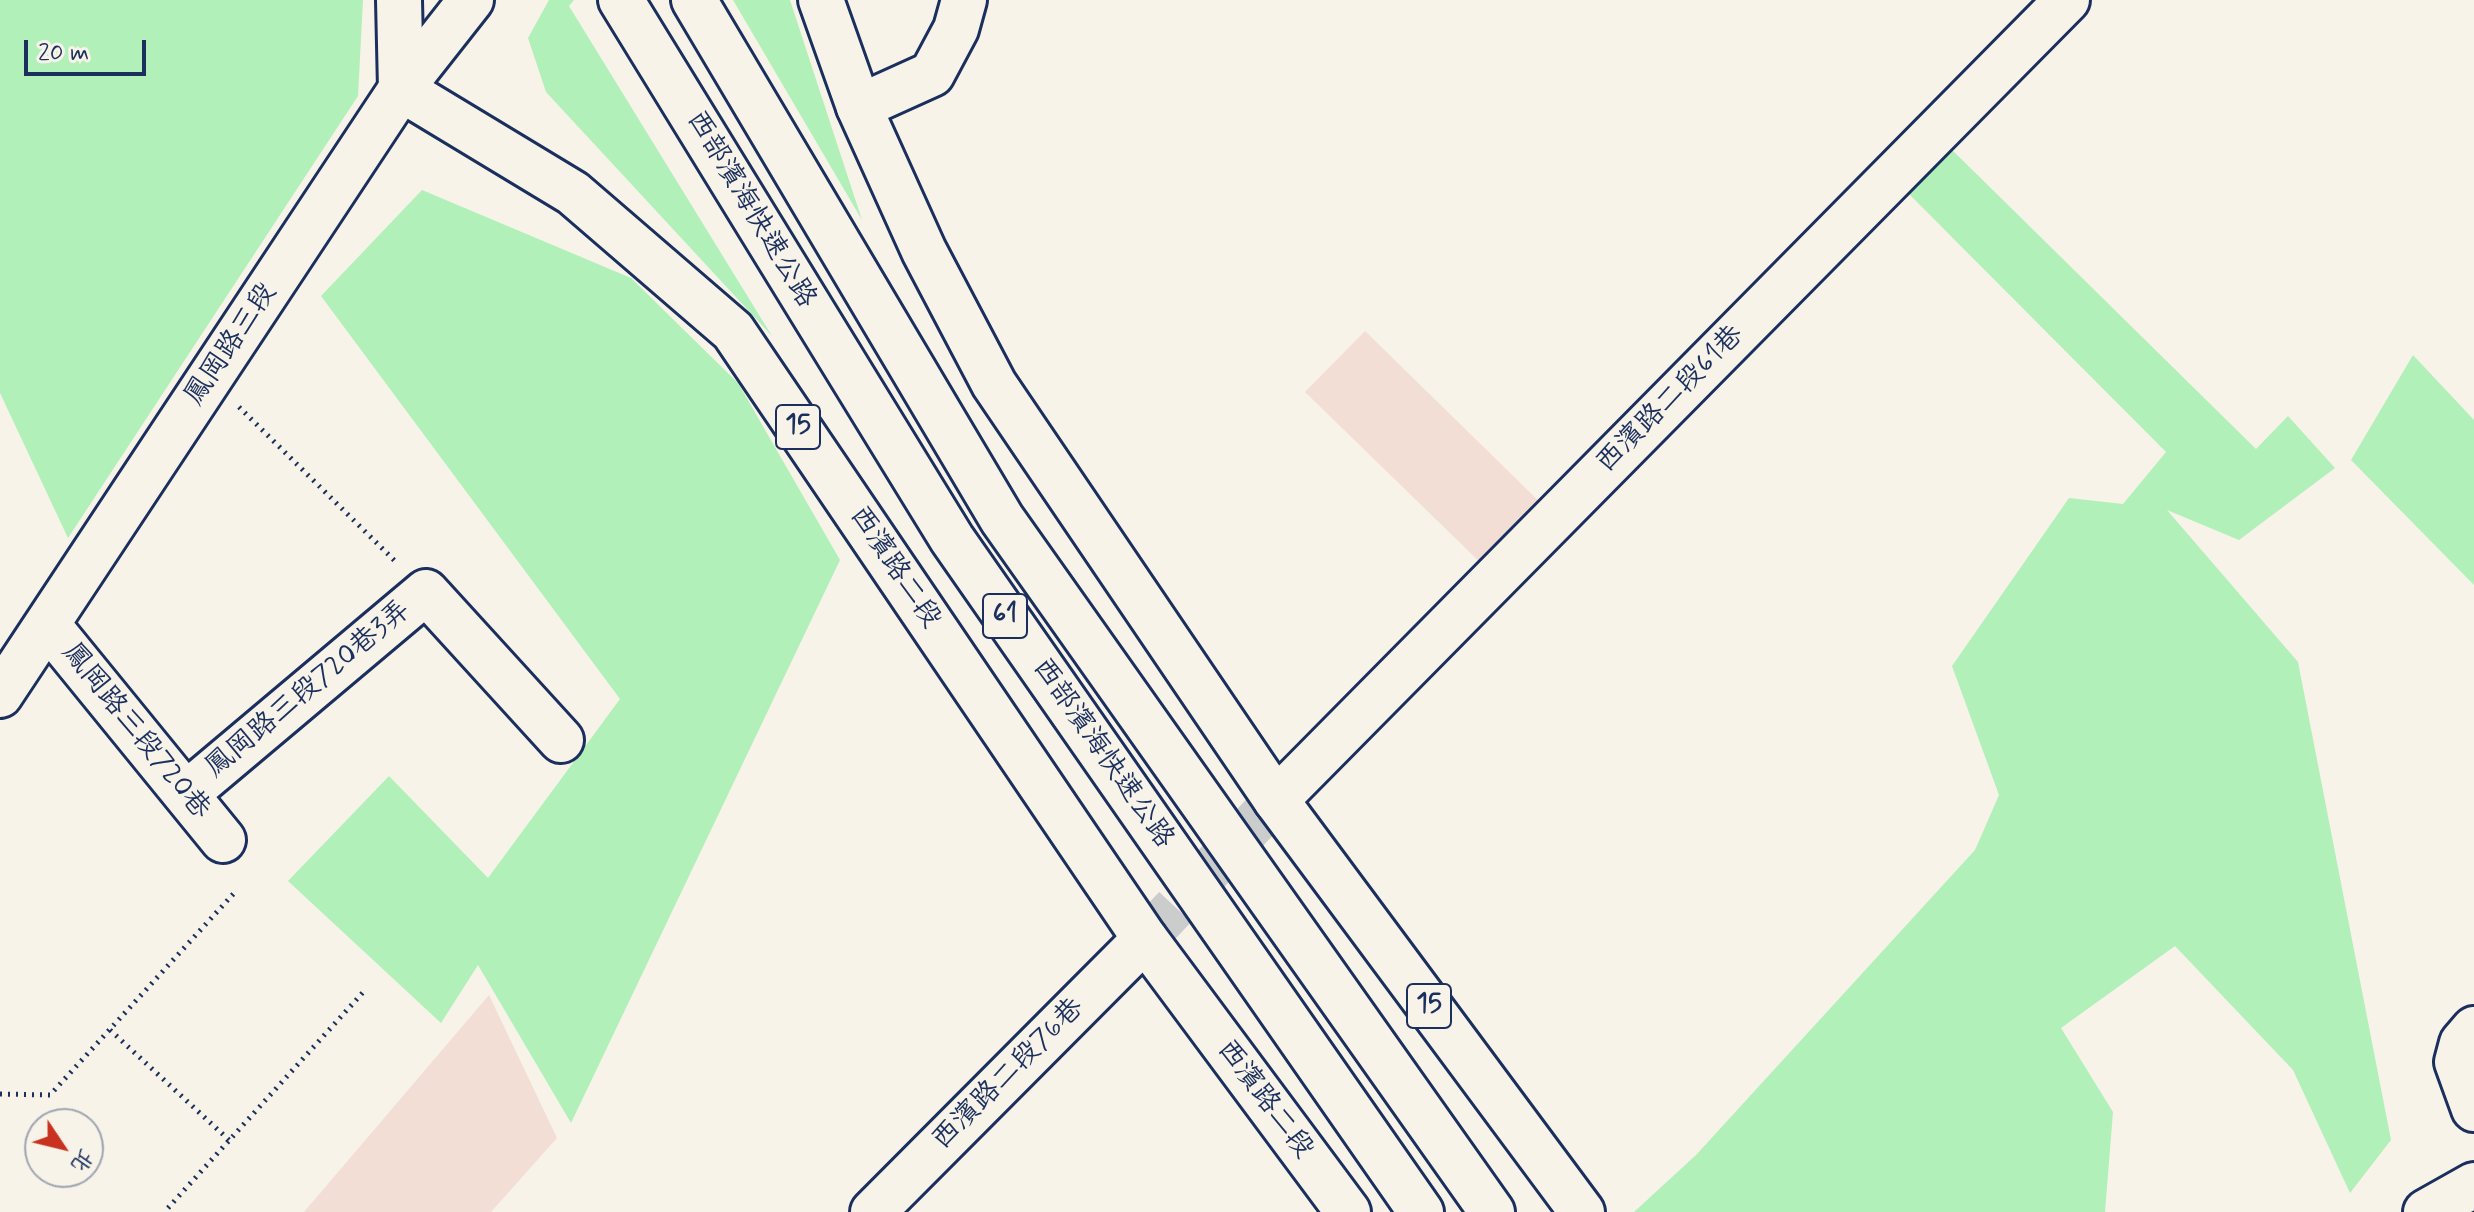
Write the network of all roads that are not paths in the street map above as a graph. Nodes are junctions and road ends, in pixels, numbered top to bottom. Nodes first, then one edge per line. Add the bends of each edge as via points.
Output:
1 (399, 0) edge
2 (471, 0) edge
3 (621, 0) edge
4 (694, 0) edge
5 (821, 0) edge
6 (964, 0) edge
7 (2067, 0) edge
8 (401, 89) junction
9 (859, 107) junction
10 (47, 624) junction
11 (0, 695) edge
12 (561, 740) dead end
13 (186, 794) junction
14 (1276, 800) junction
15 (223, 840) dead end
16 (1145, 939) junction
17 (2474, 1029) edge
18 (2474, 1109) edge
19 (2474, 1185) edge
20 (873, 1212) edge
21 (1348, 1212) edge
22 (1421, 1212) edge
23 (1492, 1212) edge
24 (1582, 1212) edge
25 (2426, 1212) edge

1 - 8 main road
2 - 8 main road, 鳳岡路三段
3 - 22 main road, 西部濱海快速公路 / 61 via 952,539
4 - 23 main road, 西部濱海快速公路 / 61 via 1002,519
5 - 9 main road, 15
6 - 9 main road via 956,29 932,74
7 - 14 main road, 西濱路二段61巷
8 - 10 main road, 鳳岡路三段
8 - 16 main road, 西濱路二段 / 15 via 573,193 733,331
9 - 14 main road, 15 via 924,251 994,384
10 - 11 main road, 鳳岡路三段
10 - 13 main road, 鳳岡路三段720巷
12 - 13 main road, 鳳岡路三段720巷3弄 via 426,592
13 - 15 main road, 鳳岡路三段720巷
14 - 24 main road, 15
16 - 20 main road, 西濱路二段76巷
16 - 21 main road, 西濱路二段 / 15
17 - 18 main road via 2462,1043 2457,1062
19 - 25 main road

